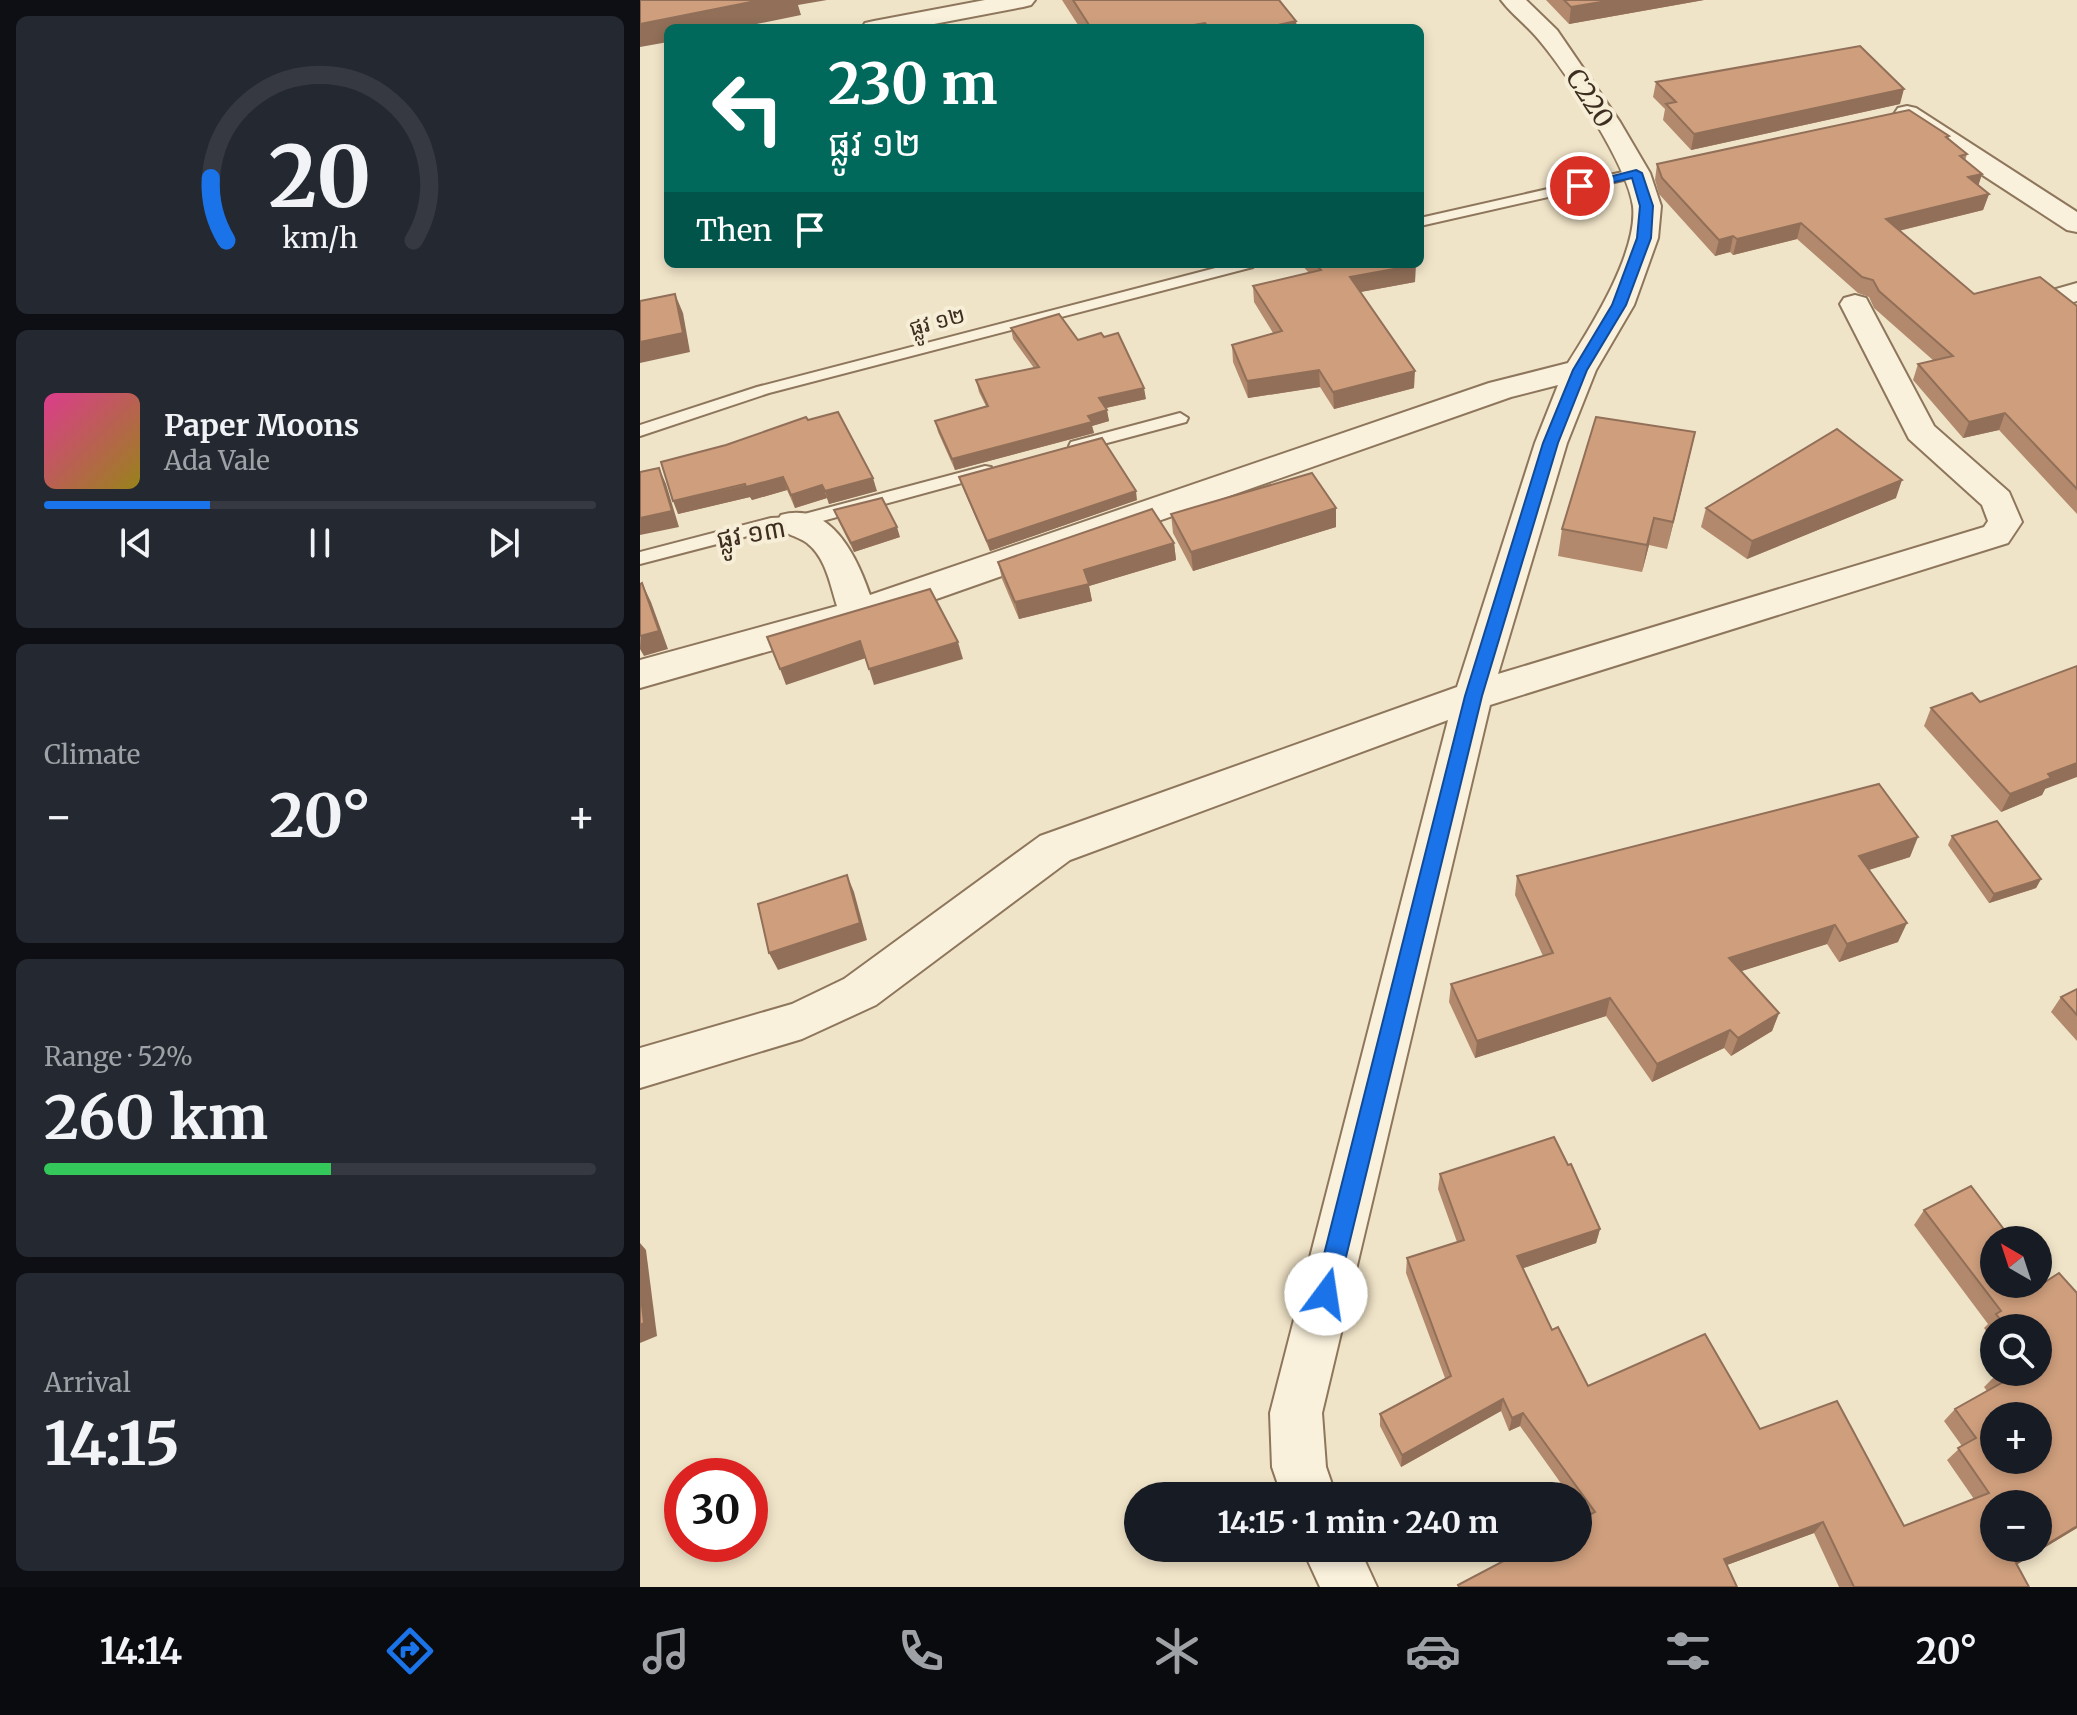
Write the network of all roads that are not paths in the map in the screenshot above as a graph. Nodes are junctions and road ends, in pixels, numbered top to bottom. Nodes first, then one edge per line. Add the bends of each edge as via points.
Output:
1 (1023, 0) edge
2 (1513, 0) edge
3 (895, 24) edge
4 (1879, 120) edge
5 (1666, 167) edge
6 (1636, 173) junction
7 (1424, 221) edge
8 (2077, 224) edge
9 (1233, 268) edge
10 (1855, 304) dead end
11 (1580, 370) junction
12 (1180, 418) dead end
13 (640, 431) edge
14 (1061, 450) edge
15 (1001, 467) edge
16 (793, 523) junction
17 (640, 558) edge
18 (858, 613) junction
19 (640, 674) edge
20 (1473, 696) junction
21 (640, 1068) edge
22 (1304, 1482) edge
23 (1337, 1562) edge
24 (1349, 1587) edge

1 - 3 street
2 - 6 street, C220 via 1555,45
4 - 8 street via 1909,113
5 - 6 street
6 - 7 lane
6 - 11 street, C220 via 1647,206 1644,238 1619,305
9 - 13 lane, ផ្លូវ ១២ via 763,390
10 - 20 street via 1921,432 1997,500 2005,522 1996,535
11 - 18 street via 1485,395
11 - 20 street, C220 via 1551,443
12 - 14 lane
15 - 16 lane
16 - 17 lane, ផ្លូវ ១៣
16 - 18 street, ផ្លូវ ១៣ via 814,528 826,540
18 - 19 street
20 - 21 street via 1055,848 860,992 802,1020
20 - 22 street, C220 via 1296,1413
23 - 24 street

